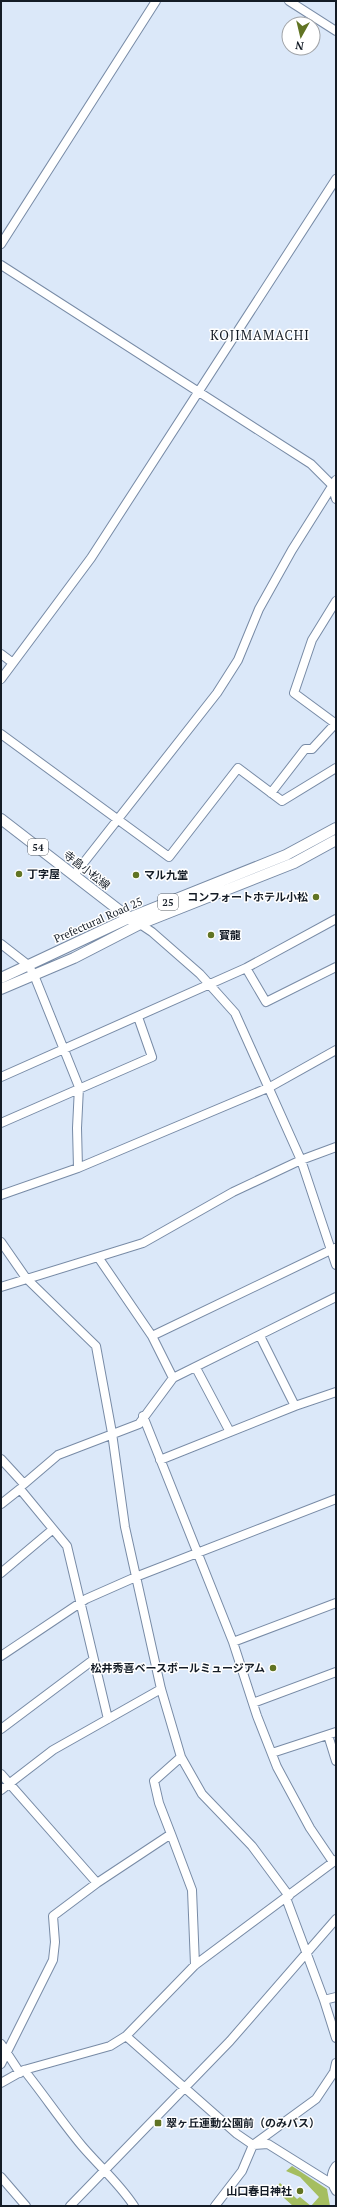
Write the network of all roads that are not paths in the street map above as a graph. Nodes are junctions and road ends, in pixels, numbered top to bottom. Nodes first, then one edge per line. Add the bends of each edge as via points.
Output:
1 (156, 1) edge
2 (290, 1) edge
3 (336, 31) edge
4 (336, 179) edge
5 (1, 244) edge
6 (1, 265) edge
7 (199, 392) junction
8 (335, 483) edge
9 (336, 499) edge
10 (336, 601) edge
11 (1, 654) edge
12 (13, 663) junction
13 (1, 679) edge
14 (336, 724) edge
15 (1, 734) edge
16 (336, 768) edge
17 (271, 793) junction
18 (1, 819) edge
19 (116, 820) junction
20 (336, 828) edge
21 (336, 840) edge
22 (74, 876) junction
23 (129, 918) junction
24 (336, 919) edge
25 (140, 924) junction
26 (1, 944) edge
27 (28, 965) junction
28 (246, 968) junction
29 (336, 968) edge
30 (34, 975) junction
31 (1, 978) edge
32 (210, 985) junction
33 (1, 989) edge
34 (138, 1017) junction
35 (63, 1050) junction
36 (336, 1050) edge
37 (1, 1077) edge
38 (79, 1087) junction
39 (270, 1087) junction
40 (1, 1123) edge
41 (336, 1147) edge
42 (301, 1160) junction
43 (78, 1168) junction
44 (1, 1195) edge
45 (1, 1242) edge
46 (334, 1248) edge
47 (98, 1257) junction
48 (336, 1265) edge
49 (26, 1278) junction
50 (1, 1288) edge
51 (336, 1297) edge
52 (152, 1336) junction
53 (260, 1336) junction
54 (196, 1368) junction
55 (173, 1378) junction
56 (336, 1392) edge
57 (296, 1406) junction
58 (144, 1416) junction
59 (230, 1432) junction
60 (112, 1433) junction
61 (1, 1459) edge
62 (160, 1460) junction
63 (336, 1499) edge
64 (1, 1504) edge
65 (52, 1530) junction
66 (197, 1554) junction
67 (1, 1573) edge
68 (138, 1576) junction
69 (81, 1601) junction
70 (336, 1603) edge
71 (233, 1642) junction
72 (1, 1656) edge
73 (93, 1660) junction
74 (336, 1672) edge
75 (162, 1689) junction
76 (253, 1703) junction
77 (108, 1719) junction
78 (1, 1729) edge
79 (336, 1732) edge
80 (328, 1735) junction
81 (272, 1753) junction
82 (181, 1757) junction
83 (336, 1761) edge
84 (1, 1774) edge
85 (9, 1783) junction
86 (1, 1790) edge
87 (171, 1834) junction
88 (335, 1861) edge
89 (97, 1883) junction
90 (288, 1897) junction
91 (336, 1919) edge
92 (307, 1952) junction
93 (195, 1965) junction
94 (336, 1997) edge
95 (324, 2000) junction
96 (126, 2036) junction
97 (336, 2038) edge
98 (4, 2047) edge
99 (336, 2063) edge
100 (1, 2064) edge
101 (22, 2072) junction
102 (1, 2083) edge
103 (185, 2088) junction
104 (253, 2145) junction
105 (336, 2166) edge
106 (104, 2171) junction
107 (1, 2177) edge
108 (335, 2187) edge
109 (26, 2206) edge
110 (70, 2206) edge
111 (134, 2206) edge
112 (215, 2206) edge

1 - 5 street
2 - 3 street
4 - 7 street
6 - 7 street
7 - 8 street
7 - 12 street via 91,558
8 - 9 street
8 - 19 street via 292,550 259,609 238,660 217,693
10 - 14 street via 312,640 294,693
11 - 12 street
12 - 13 street
14 - 17 street via 312,749 305,749
15 - 19 street
16 - 17 street via 282,801
17 - 19 street via 238,768 169,857
18 - 22 main road, 寺畠小松線 / 54
19 - 22 street
20 - 23 main road, Prefectural Road 25 / 25 via 286,855
21 - 25 main road, Prefectural Road 25 / 25 via 294,864
22 - 23 main road, 寺畠小松線 / 54
23 - 25 main road, 寺畠小松線 / 54
23 - 27 main road, Prefectural Road 25 / 25
24 - 28 street
25 - 30 main road, Prefectural Road 25 / 25 via 74,958
25 - 32 street via 162,940
26 - 27 street
27 - 30 street
27 - 31 main road, Prefectural Road 25 / 25
28 - 29 street via 266,1002
28 - 32 street
30 - 33 main road, Prefectural Road 25 / 25
30 - 35 street
32 - 34 street
32 - 39 street via 235,1013
34 - 35 street
34 - 38 street via 152,1057
35 - 37 street
35 - 38 street
36 - 39 street
38 - 40 street
38 - 43 street via 76,1128
39 - 42 street
39 - 43 street
41 - 42 street
42 - 46 street
42 - 47 street via 233,1192 143,1243
43 - 44 street
45 - 49 street
46 - 48 street
46 - 52 street
47 - 49 street
47 - 52 street
49 - 50 street
49 - 60 street via 96,1346
51 - 53 street
52 - 55 street
53 - 54 street
53 - 57 street
54 - 55 street
54 - 59 street
55 - 58 street
56 - 57 street
57 - 59 street
58 - 60 street via 139,1424
58 - 62 street
59 - 62 street
60 - 61 street via 58,1455 24,1484
60 - 68 street via 126,1527
62 - 66 street
63 - 66 street
64 - 65 street via 20,1489
65 - 67 street
65 - 69 street via 67,1546
66 - 68 street
66 - 71 street
68 - 69 street
68 - 75 street
69 - 72 street
69 - 73 street
70 - 71 street
71 - 76 street
73 - 77 street
73 - 78 street
74 - 76 street
75 - 77 street
75 - 82 street
76 - 81 street
77 - 85 street via 53,1750
79 - 80 street
80 - 81 street
80 - 83 street
81 - 88 street via 307,1822
82 - 87 street via 154,1781
82 - 90 street via 202,1794 252,1846
84 - 85 street
85 - 86 street
85 - 89 street
87 - 89 street
87 - 93 street via 192,1890
88 - 90 street
89 - 98 street via 53,1916 53,1960
90 - 92 street
90 - 93 street
91 - 92 street
92 - 95 street
92 - 103 street via 230,2042
93 - 96 street
94 - 95 street
95 - 97 street
96 - 101 street via 99,2050
96 - 103 street
98 - 100 street
98 - 101 street
99 - 104 street via 334,2072 316,2099
101 - 102 street
101 - 106 street
103 - 104 street
103 - 106 street
104 - 108 street via 268,2144
104 - 112 street via 242,2172
105 - 108 street via 332,2171
106 - 110 street
106 - 111 street via 125,2192
107 - 109 street

